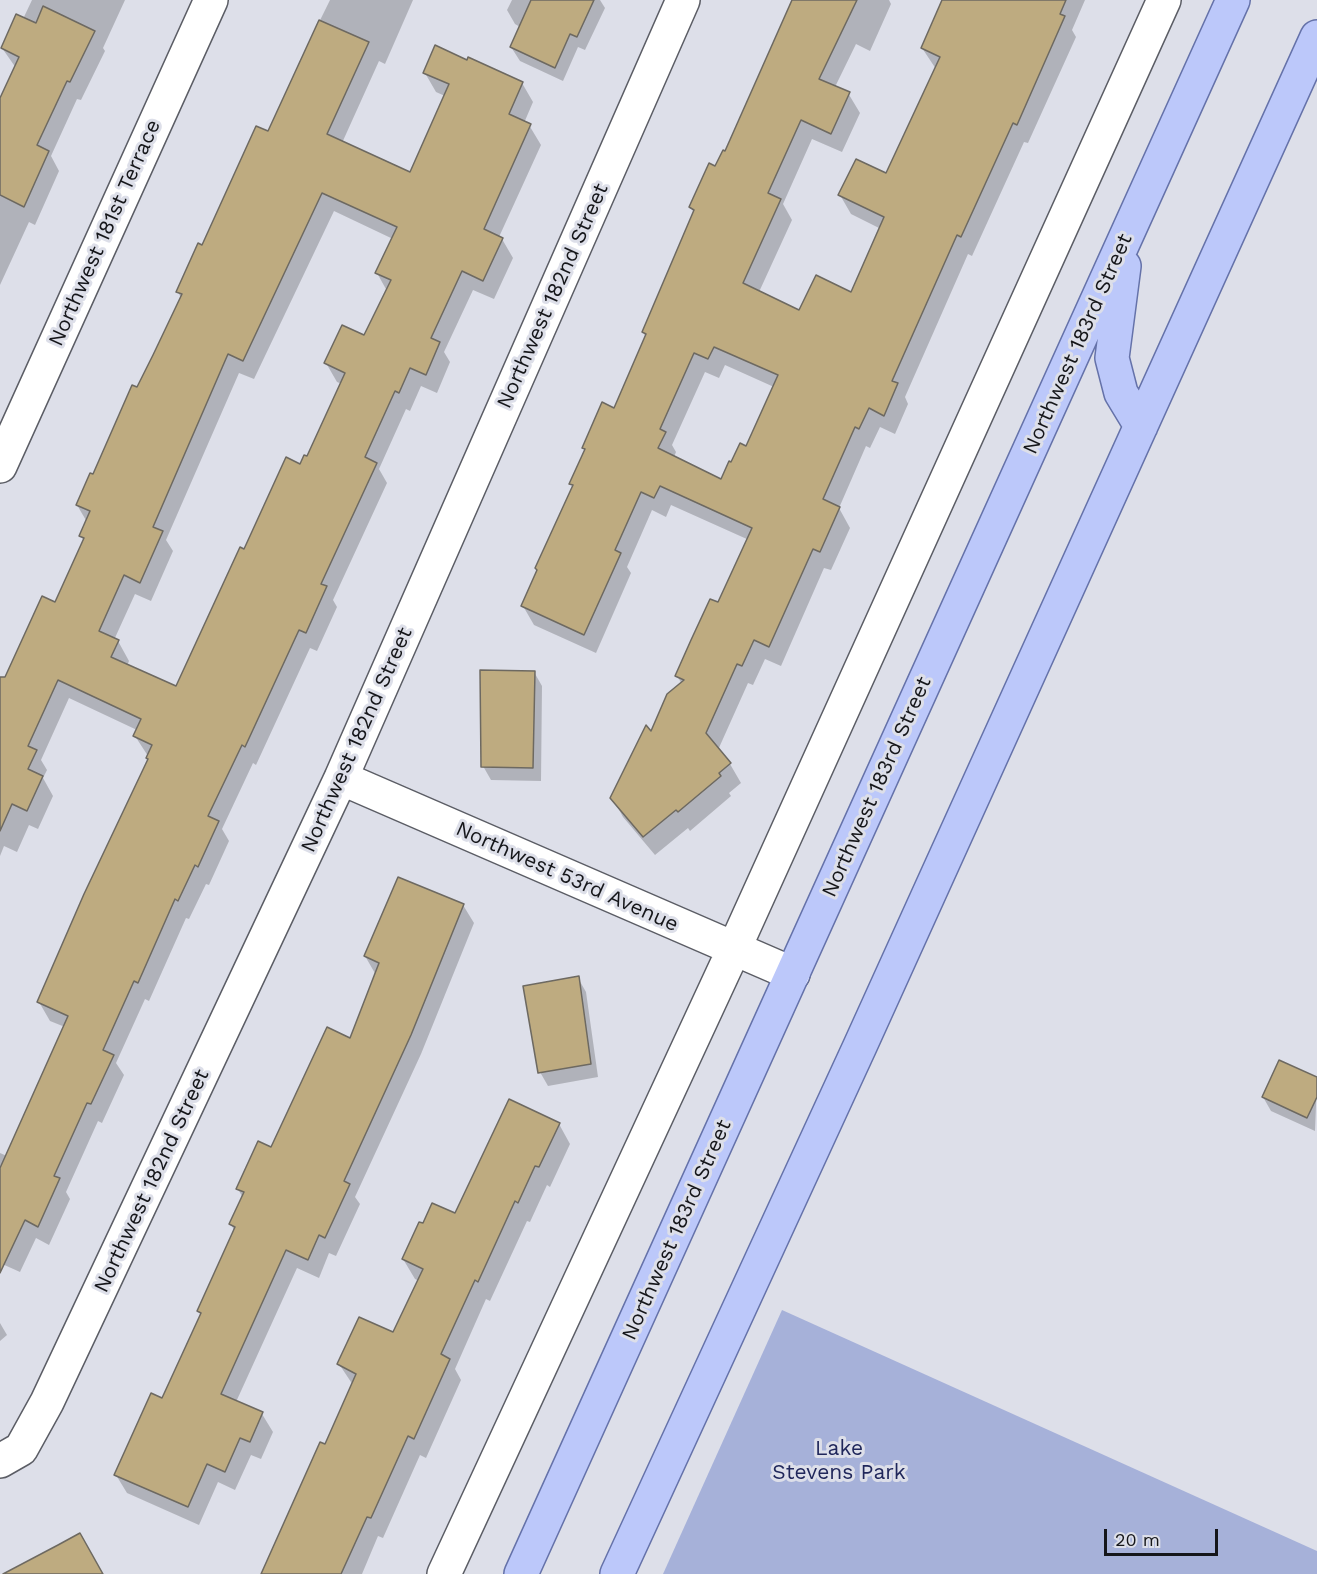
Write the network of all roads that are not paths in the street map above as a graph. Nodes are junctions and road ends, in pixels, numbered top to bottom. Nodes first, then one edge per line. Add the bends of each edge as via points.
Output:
1 (211, 0) edge
2 (683, 0) edge
3 (1164, 0) edge
4 (1233, 0) edge
5 (1317, 37) edge
6 (1129, 231) junction
7 (1141, 426) junction
8 (0, 466) edge
9 (341, 778) junction
10 (734, 949) junction
11 (793, 974) junction
12 (0, 1461) edge
13 (444, 1574) edge
14 (521, 1574) edge
15 (617, 1574) edge

1 - 8 street, Northwest 181st Terrace
2 - 9 street, Northwest 182nd Street
3 - 10 street
4 - 6 main road, Northwest 183rd Street
5 - 7 main road
6 - 7 main road via 1112,358 1120,393
6 - 11 main road, Northwest 183rd Street
7 - 15 main road
9 - 10 street, Northwest 53rd Avenue
9 - 12 street, Northwest 182nd Street via 47,1402 21,1449
10 - 11 street, Northwest 53rd Avenue
10 - 13 street
11 - 14 main road, Northwest 183rd Street

